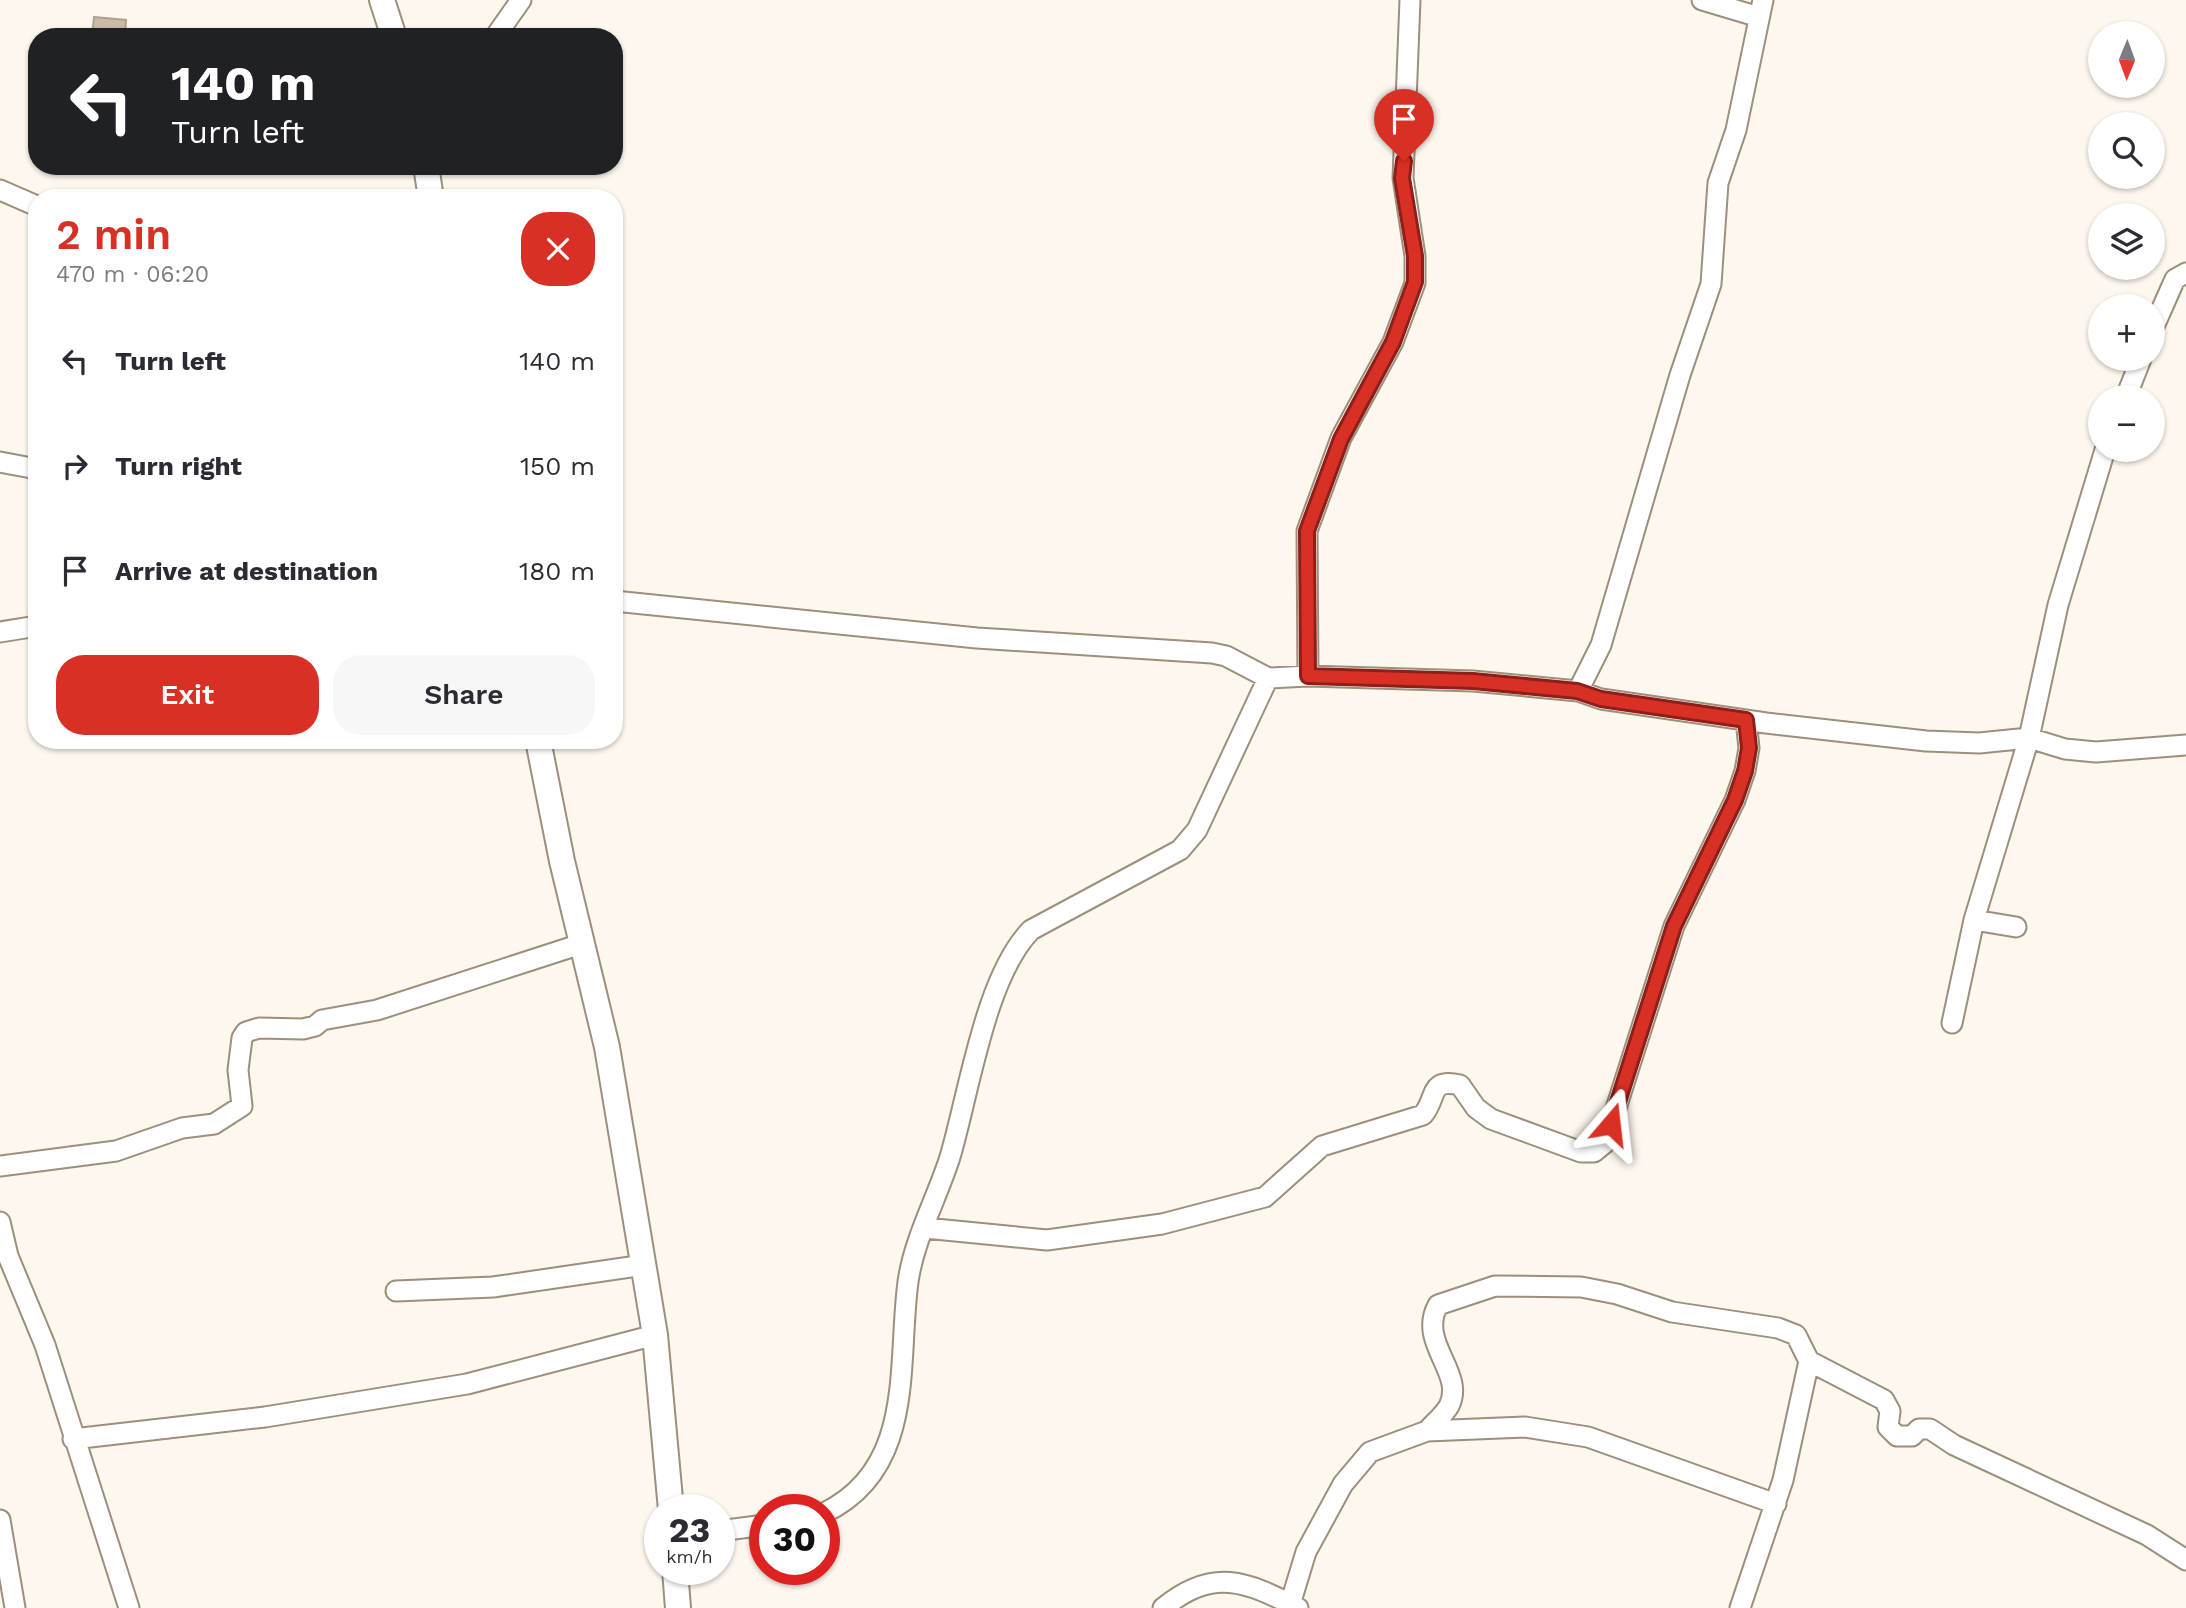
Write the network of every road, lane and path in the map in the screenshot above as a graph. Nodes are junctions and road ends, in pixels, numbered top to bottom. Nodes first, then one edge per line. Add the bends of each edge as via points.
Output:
1 (382, 0) edge
2 (521, 0) edge
3 (1410, 0) edge
4 (1702, 0) edge
5 (1761, 8) edge
6 (391, 28) edge
7 (501, 28) edge
8 (0, 190) edge
9 (28, 202) edge
10 (2186, 273) edge
11 (2165, 300) edge
12 (0, 462) edge
13 (2101, 462) edge
14 (28, 467) edge
15 (623, 602) edge
16 (28, 627) edge
17 (0, 632) edge
18 (1308, 676) junction
19 (1268, 678) junction
20 (1577, 691) junction
21 (1746, 720) junction
22 (2029, 738) junction
23 (2186, 745) edge
24 (540, 749) edge
25 (1974, 920) junction
26 (2016, 927) dead end
27 (581, 944) junction
28 (1952, 1023) dead end
29 (0, 1166) edge
30 (0, 1222) edge
31 (925, 1228) junction
32 (644, 1265) junction
33 (396, 1291) dead end
34 (655, 1335) junction
35 (1809, 1361) junction
36 (1427, 1431) junction
37 (74, 1440) junction
38 (670, 1494) edge
39 (840, 1504) edge
40 (1776, 1504) junction
41 (0, 1520) edge
42 (2186, 1560) edge
43 (676, 1585) edge
44 (1293, 1607) edge
45 (15, 1608) edge
46 (129, 1608) edge
47 (678, 1608) edge
48 (1163, 1608) edge
49 (1740, 1608) edge

1 - 6 street
2 - 7 street
3 - 18 street via 1402,178 1415,282 1393,342 1341,439 1307,531
4 - 5 street
5 - 20 street via 1736,130 1718,183 1711,284 1679,375 1601,645
8 - 9 street
10 - 11 street via 2175,279
12 - 14 street
13 - 22 street via 2058,605
15 - 19 street via 977,638 1212,653
16 - 17 street
18 - 19 street
18 - 20 street via 1473,681
19 - 31 street via 1196,830 1180,850 1031,930 1018,942 1001,978
20 - 21 street via 1601,699
21 - 22 street via 1926,741 1979,743
21 - 31 street via 1748,761 1735,800 1674,926 1605,1143 1594,1152 1581,1152 1491,1119 1460,1086 1439,1084 1423,1115 1322,1146 1265,1197 1162,1224 1047,1240
22 - 23 street via 2096,752
22 - 25 street
24 - 27 street
25 - 26 street
25 - 28 street
27 - 29 street via 377,1010 322,1020 303,1029 246,1032 238,1070 242,1106 214,1124 182,1128 116,1151
27 - 32 street via 607,1047
30 - 37 street via 8,1256 46,1345
31 - 39 street via 908,1280 897,1415 885,1452 868,1477
32 - 33 street via 493,1287
32 - 34 street
34 - 37 street via 467,1384 265,1417
34 - 38 street
35 - 36 street via 1796,1335 1778,1328 1672,1312 1581,1287 1495,1286 1438,1305 1431,1318 1452,1394 1449,1406
35 - 40 street
35 - 42 street via 1884,1400 1890,1411 1888,1427 1896,1436 1930,1429 1954,1445 2147,1535
36 - 40 street via 1525,1427 1588,1437
36 - 44 street via 1370,1452 1343,1484 1306,1552
37 - 46 street
40 - 49 street
41 - 45 street
43 - 47 street
44 - 48 street via 1226,1580 1188,1590

